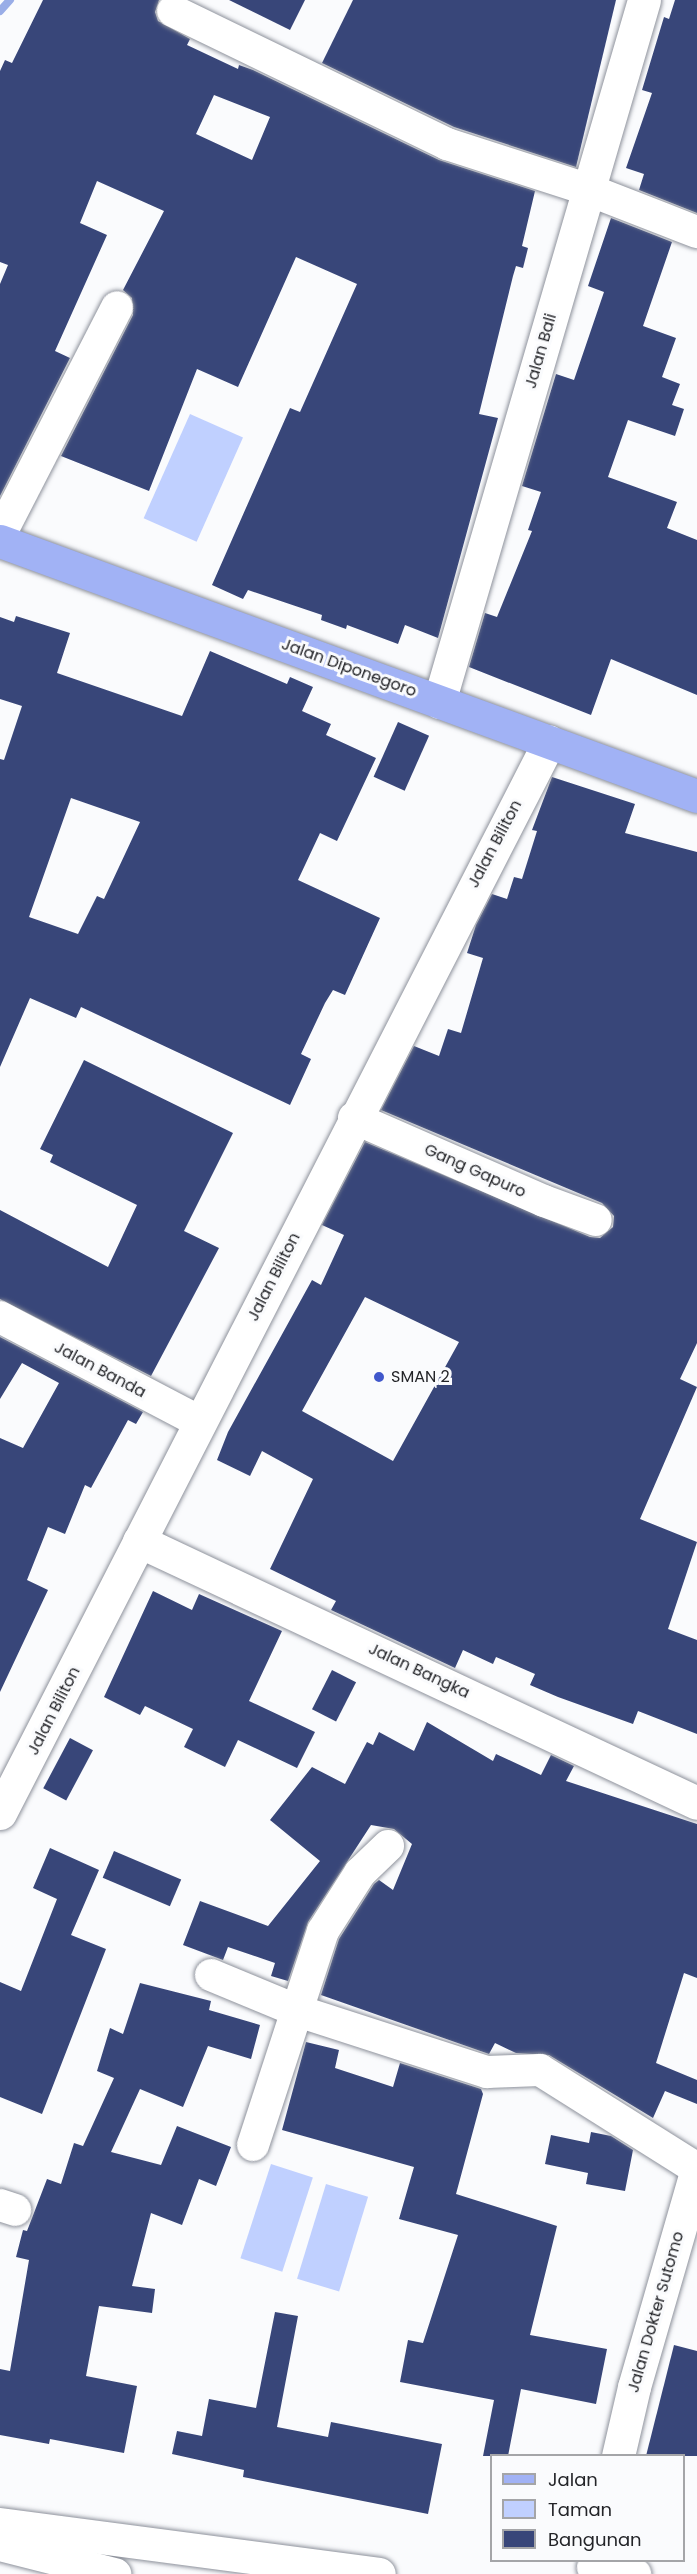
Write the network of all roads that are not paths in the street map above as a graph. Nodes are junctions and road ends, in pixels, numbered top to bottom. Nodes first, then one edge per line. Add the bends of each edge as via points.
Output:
1 (644, 0) edge
2 (173, 11) dead end
3 (589, 190) junction
4 (697, 232) edge
5 (117, 307) dead end
6 (0, 535) edge
7 (0, 541) edge
8 (439, 702) junction
9 (549, 741) junction
10 (697, 796) edge
11 (354, 1118) junction
12 (596, 1220) dead end
13 (0, 1317) edge
14 (200, 1422) junction
15 (139, 1541) junction
16 (697, 1803) edge
17 (0, 1813) edge
18 (388, 1846) dead end
19 (211, 1975) dead end
20 (298, 2011) junction
21 (253, 2145) dead end
22 (697, 2169) edge
23 (618, 2454) edge
24 (0, 2524) edge
25 (0, 2545) edge
26 (589, 2569) edge
27 (115, 2574) edge
28 (378, 2574) edge
29 (634, 2574) edge

1 - 3 street, Jalan Bali
2 - 3 street via 447,144
3 - 4 street
3 - 8 street, Jalan Bali
5 - 6 street
7 - 8 main road, Jalan Diponegoro
8 - 9 main road, Jalan Diponegoro
9 - 10 main road, Jalan Diponegoro
9 - 11 street, Jalan Biliton
11 - 12 street, Gang Gapuro via 543,1201
11 - 14 street, Jalan Biliton
13 - 14 street, Jalan Banda
14 - 15 street, Jalan Biliton
15 - 16 street, Jalan Bangka
15 - 17 street, Jalan Biliton
18 - 20 street via 360,1873 322,1931
19 - 20 street
20 - 21 street
20 - 22 street via 487,2072 540,2070
22 - 23 street, Jalan Dokter Sutomo via 634,2386
24 - 28 street
25 - 27 street
26 - 29 street

